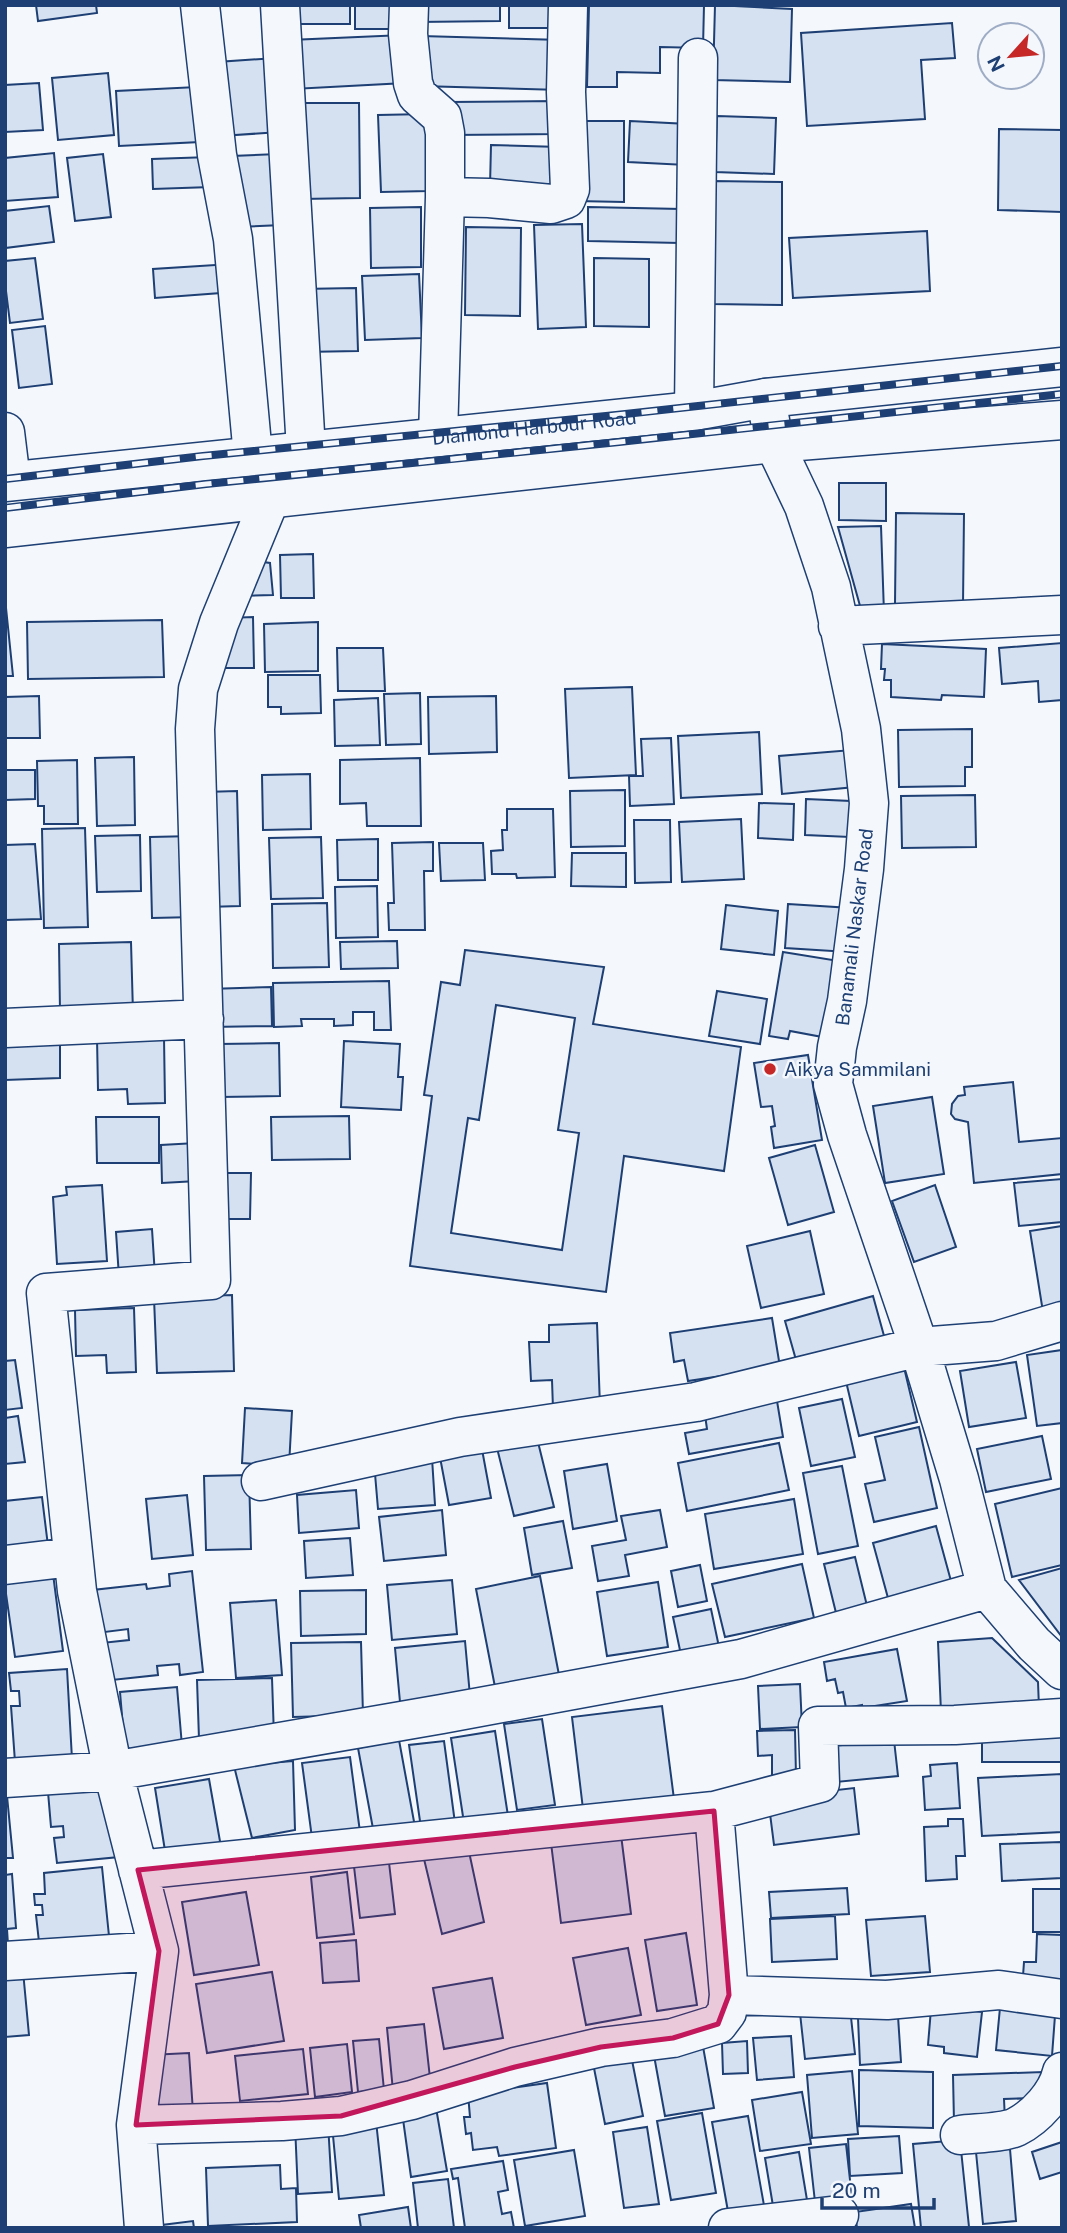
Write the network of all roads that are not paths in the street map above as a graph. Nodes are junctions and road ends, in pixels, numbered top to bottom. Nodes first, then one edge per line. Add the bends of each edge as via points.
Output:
1 (200, 5) edge
2 (281, 5) edge
3 (409, 5) edge
4 (568, 5) edge
5 (698, 58) dead end
6 (445, 197) junction
7 (1062, 367) edge
8 (766, 398) junction
9 (694, 411) junction
10 (1062, 420) edge
11 (5, 432) edge
12 (438, 437) junction
13 (774, 443) junction
14 (306, 450) junction
15 (253, 456) junction
16 (8, 481) edge
17 (270, 499) junction
18 (5, 528) edge
19 (1062, 615) edge
20 (838, 626) junction
21 (204, 1019) junction
22 (5, 1028) edge
23 (1062, 1321) edge
24 (919, 1347) junction
25 (261, 1481) dead end
26 (72, 1557) junction
27 (5, 1565) edge
28 (987, 1589) junction
29 (1062, 1670) edge
30 (1062, 1718) edge
31 (113, 1771) junction
32 (5, 1778) edge
33 (714, 1811) junction
34 (138, 1870) junction
35 (159, 1951) junction
36 (5, 1961) edge
37 (729, 1995) junction
38 (1062, 1999) edge
39 (1062, 2071) edge
40 (136, 2125) junction
41 (960, 2134) dead end
42 (839, 2214) dead end
43 (144, 2228) edge
44 (728, 2228) edge

1 - 15 main road via 217,155 233,239
2 - 14 main road
3 - 6 main road via 412,83 417,95 442,117
4 - 6 main road via 570,189 566,199 551,204
5 - 9 main road
6 - 12 main road
7 - 8 main road, Diamond Harbour Road
8 - 9 main road, Diamond Harbour Road
8 - 13 main road, Banamali Naskar Road
9 - 12 main road, Diamond Harbour Road
10 - 13 main road
11 - 16 main road
12 - 14 main road, Diamond Harbour Road
13 - 17 main road
13 - 20 main road, Banamali Naskar Road via 814,532
14 - 15 main road, Diamond Harbour Road
15 - 16 main road, Diamond Harbour Road
17 - 18 main road
17 - 21 main road via 219,623 198,689 195,729
19 - 20 main road
20 - 24 main road, Banamali Naskar Road via 860,729 869,803 833,1084
21 - 22 main road
21 - 26 main road via 211,1280 46,1293
23 - 24 main road via 996,1340
24 - 25 main road via 696,1402 460,1437
24 - 28 main road, Banamali Naskar Road
26 - 27 main road
26 - 31 main road
28 - 29 main road, Banamali Naskar Road
28 - 31 main road via 741,1659
30 - 33 main road via 818,1726 820,1783
31 - 32 main road
31 - 34 main road
33 - 34 main road
33 - 37 main road
34 - 35 main road
35 - 36 main road
35 - 40 main road
37 - 38 main road via 887,2000 999,1990
37 - 40 main road via 727,2012 718,2024 673,2038 601,2047 515,2067 412,2100 341,2116
39 - 41 main road via 1037,2112 1014,2128
40 - 43 main road
42 - 44 main road

